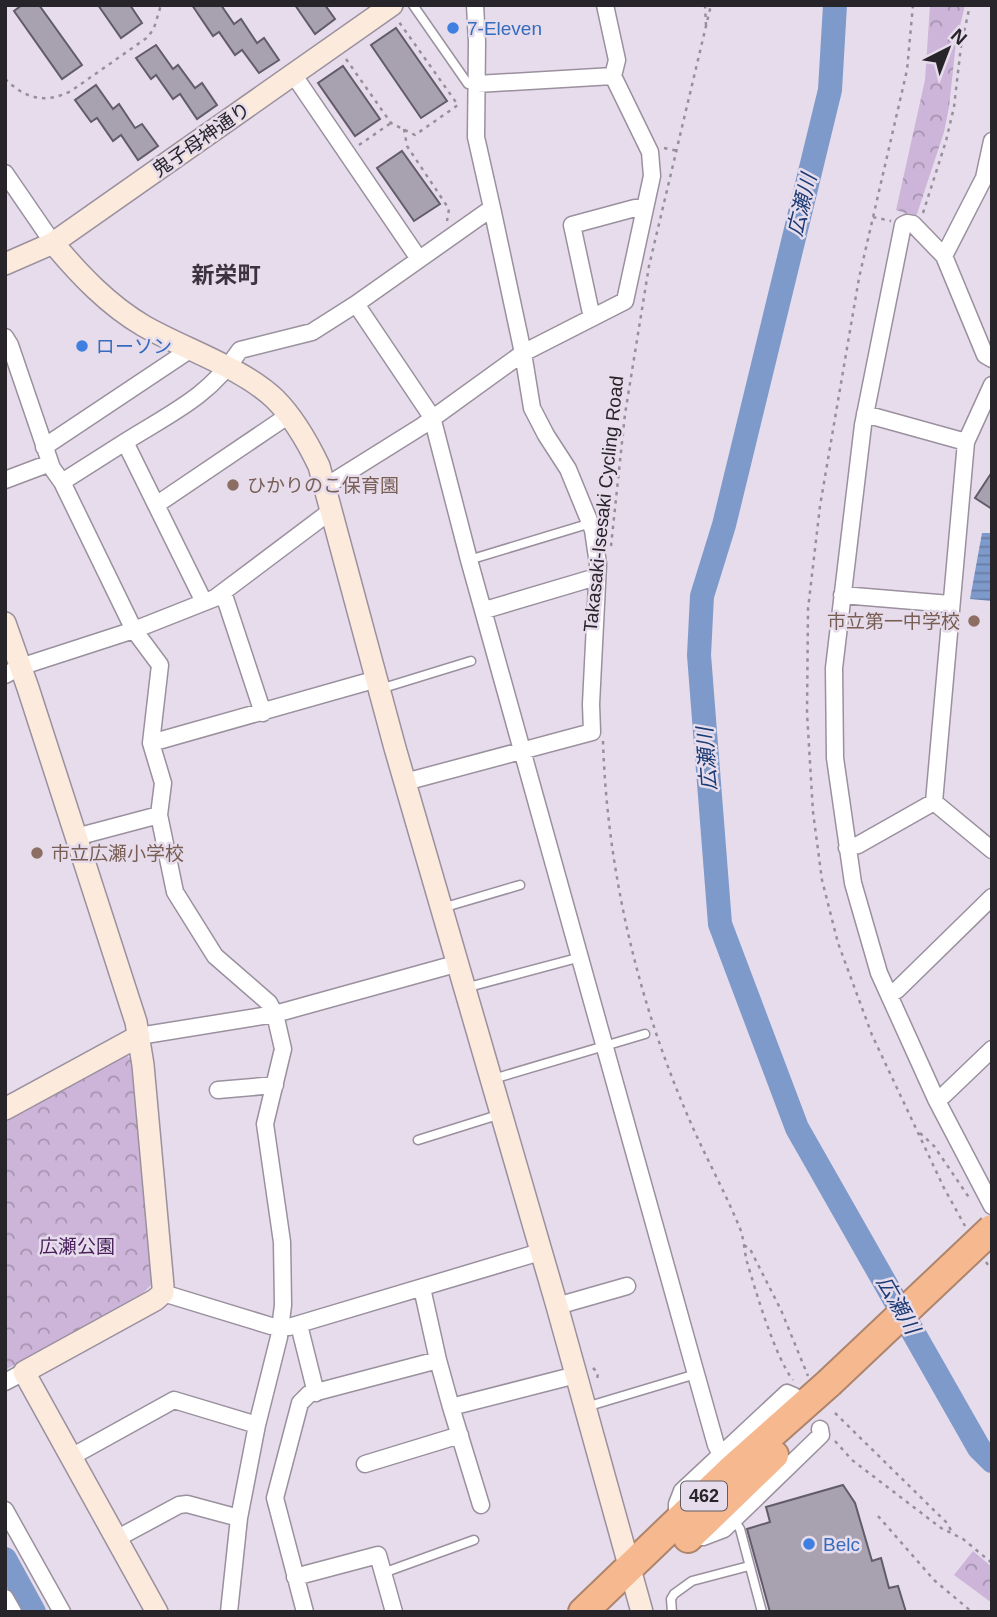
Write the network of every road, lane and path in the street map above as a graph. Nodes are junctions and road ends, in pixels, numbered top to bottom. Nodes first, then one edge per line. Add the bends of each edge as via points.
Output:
1 (161, 5) edge
2 (413, 5) edge
3 (475, 5) edge
4 (605, 5) edge
5 (705, 5) edge
6 (711, 5) edge
7 (913, 5) edge
8 (970, 5) edge
9 (394, 11) edge
10 (368, 12) edge
11 (706, 32) junction
12 (343, 54) dead end
13 (293, 74) junction
14 (613, 76) junction
15 (5, 79) edge
16 (477, 84) junction
17 (391, 123) junction
18 (404, 130) junction
19 (992, 141) edge
20 (347, 153) junction
21 (5, 173) edge
22 (492, 208) junction
23 (645, 208) junction
24 (449, 209) dead end
25 (873, 217) junction
26 (922, 219) dead end
27 (894, 222) dead end
28 (52, 243) junction
29 (944, 256) junction
30 (419, 259) junction
31 (5, 264) edge
32 (356, 304) junction
33 (592, 318) junction
34 (5, 337) edge
35 (191, 349) junction
36 (523, 353) junction
37 (992, 359) edge
38 (228, 368) junction
39 (992, 385) edge
40 (865, 414) junction
41 (289, 415) junction
42 (432, 417) junction
43 (125, 442) junction
44 (965, 442) junction
45 (44, 447) junction
46 (50, 463) junction
47 (5, 480) edge
48 (62, 482) junction
49 (326, 486) junction
50 (156, 505) junction
51 (332, 510) junction
52 (591, 523) junction
53 (610, 549) dead end
54 (469, 560) junction
55 (596, 577) junction
56 (223, 592) junction
57 (842, 595) junction
58 (204, 601) junction
59 (950, 604) junction
60 (485, 610) junction
61 (5, 623) edge
62 (134, 630) junction
63 (471, 662) dead end
64 (13, 671) edge
65 (378, 684) junction
66 (262, 713) junction
67 (603, 741) dead end
68 (151, 743) junction
69 (524, 751) junction
70 (405, 782) junction
71 (934, 802) junction
72 (159, 815) junction
73 (76, 837) junction
74 (848, 848) junction
75 (992, 850) edge
76 (520, 885) dead end
77 (992, 897) edge
78 (442, 908) junction
79 (580, 957) junction
80 (459, 963) junction
81 (465, 988) junction
82 (889, 995) junction
83 (275, 1014) junction
84 (645, 1034) dead end
85 (139, 1036) junction
86 (605, 1045) junction
87 (992, 1049) edge
88 (491, 1079) junction
89 (275, 1085) junction
90 (218, 1090) dead end
91 (936, 1099) junction
92 (5, 1109) edge
93 (501, 1114) junction
94 (917, 1130) junction
95 (418, 1140) dead end
96 (984, 1212) edge
97 (743, 1244) junction
98 (540, 1252) junction
99 (988, 1254) edge
100 (992, 1271) edge
101 (627, 1286) dead end
102 (422, 1288) junction
103 (163, 1293) junction
104 (557, 1306) junction
105 (299, 1325) junction
106 (280, 1327) junction
107 (438, 1360) junction
108 (696, 1374) junction
109 (576, 1376) junction
110 (15, 1377) edge
111 (794, 1390) joint
112 (316, 1393) junction
113 (828, 1393) junction
114 (451, 1407) junction
115 (586, 1407) junction
116 (257, 1425) junction
117 (826, 1432) joint
118 (460, 1435) junction
119 (721, 1454) junction
120 (71, 1457) junction
121 (365, 1464) dead end
122 (481, 1504) dead end
123 (5, 1510) edge
124 (878, 1517) dead end
125 (239, 1518) junction
126 (734, 1520) junction
127 (684, 1528) junction
128 (953, 1534) junction
129 (116, 1539) junction
130 (474, 1540) dead end
131 (992, 1563) edge
132 (749, 1566) junction
133 (383, 1573) junction
134 (295, 1577) junction
135 (636, 1588) edge
136 (5, 1598) edge
137 (13, 1612) edge
138 (62, 1612) edge
139 (157, 1612) edge
140 (229, 1612) edge
141 (305, 1612) edge
142 (394, 1612) edge
143 (583, 1612) edge
144 (609, 1612) edge
145 (672, 1612) edge
146 (762, 1612) edge
147 (972, 1612) edge

1 - 15 path via 148,37 59,97 32,97
2 - 16 lane via 468,84
3 - 16 street
4 - 14 street via 617,60
5 - 11 path
6 - 11 path, Takasaki-Isesaki Cycling Road
7 - 25 path via 907,70
8 - 26 path via 954,107
9 - 10 street, 鬼子母神通り
9 - 18 path via 458,106 415,135
10 - 13 street, 鬼子母神通り
11 - 53 path, Takasaki-Isesaki Cycling Road via 649,266 625,414
12 - 17 path
13 - 20 street
13 - 28 street, 鬼子母神通り
14 - 16 street
14 - 23 street via 650,152 652,176
16 - 22 street via 475,137
17 - 18 path
17 - 20 path
18 - 24 path via 407,146
19 - 29 street via 984,178
20 - 30 street
21 - 28 street
22 - 30 street
22 - 36 street
23 - 33 street via 625,301
23 - 33 street via 572,225
25 - 27 path
25 - 94 path via 820,506 808,609 807,713 820,866 838,943 872,1035
28 - 31 street, 鬼子母神通り
28 - 35 street via 110,302 144,326
29 - 37 street via 985,355
29 - 40 street via 913,224 902,225
30 - 32 street
32 - 38 street via 312,332 240,350
32 - 42 street
33 - 36 street
34 - 45 street
35 - 38 street
35 - 45 street
36 - 42 street
36 - 52 street via 532,408 568,469
38 - 41 street via 274,398
38 - 43 street via 202,395
39 - 44 street
40 - 44 street
40 - 57 street
41 - 49 street via 309,445
41 - 50 street
42 - 49 street
42 - 54 street
43 - 48 street
43 - 50 street
44 - 59 street
45 - 46 street
46 - 47 street
46 - 48 street
48 - 62 street
49 - 51 street
50 - 58 street
51 - 56 street
51 - 65 street
52 - 54 lane
52 - 55 street
54 - 60 street
55 - 60 street
55 - 69 street via 592,732
56 - 58 street
56 - 66 street
57 - 59 street
57 - 74 street via 834,668 835,758
58 - 62 street
59 - 71 street
60 - 69 street
61 - 64 street
62 - 64 street
62 - 68 street via 160,665
63 - 65 lane
64 - 73 street
65 - 66 street
65 - 70 street
66 - 68 street
67 - 97 path via 608,819 643,995 689,1120 741,1229
68 - 72 street via 163,783
69 - 70 street
69 - 79 street
70 - 78 street
71 - 74 street
71 - 75 street
72 - 73 street
72 - 83 street via 175,892 215,956 270,1003
73 - 85 street
74 - 82 street via 860,914
76 - 78 lane
77 - 82 street
78 - 80 street
79 - 81 lane
79 - 86 street
80 - 81 street
80 - 83 street
81 - 88 street
82 - 91 street
83 - 85 street
83 - 89 street via 284,1049
84 - 86 lane
85 - 92 street
85 - 103 street
86 - 88 lane
86 - 108 street
87 - 91 street
88 - 93 street
89 - 90 street
89 - 106 street via 265,1124 282,1242
91 - 96 street
93 - 95 lane
93 - 98 street
94 - 96 path
94 - 96 path
96 - 113 highway, 462, bridge
97 - 111 path
97 - 113 path via 750,1249 781,1310 803,1365
98 - 102 street
98 - 104 street
99 - 100 path
99 - 113 highway, 462
101 - 104 street
102 - 105 street
102 - 107 street
103 - 106 street
103 - 110 street
104 - 109 street
105 - 106 street
105 - 112 street
106 - 116 street
107 - 112 street
107 - 114 street
108 - 115 lane
108 - 119 street
109 - 114 street
109 - 115 street
110 - 120 street
111 - 119 street
112 - 134 street via 300,1403 275,1498
113 - 127 highway, 462 via 730,1471
113 - 128 path
114 - 118 street
115 - 135 street
116 - 120 street via 174,1400
116 - 125 street
117 - 126 street
117 - 128 path via 852,1460
118 - 121 street
118 - 122 street
119 - 127 street via 682,1491 677,1504
120 - 129 street
123 - 138 street
124 - 147 path via 934,1580
125 - 129 street via 179,1505
125 - 140 street
126 - 127 street via 703,1537
126 - 132 lane
127 - 135 highway, 462
128 - 131 path
129 - 139 street
130 - 133 lane
132 - 145 lane via 685,1584 671,1599
132 - 146 lane
133 - 134 street via 378,1555
133 - 142 street
134 - 141 street
135 - 143 highway, 462
135 - 144 highway, 462
136 - 137 street

